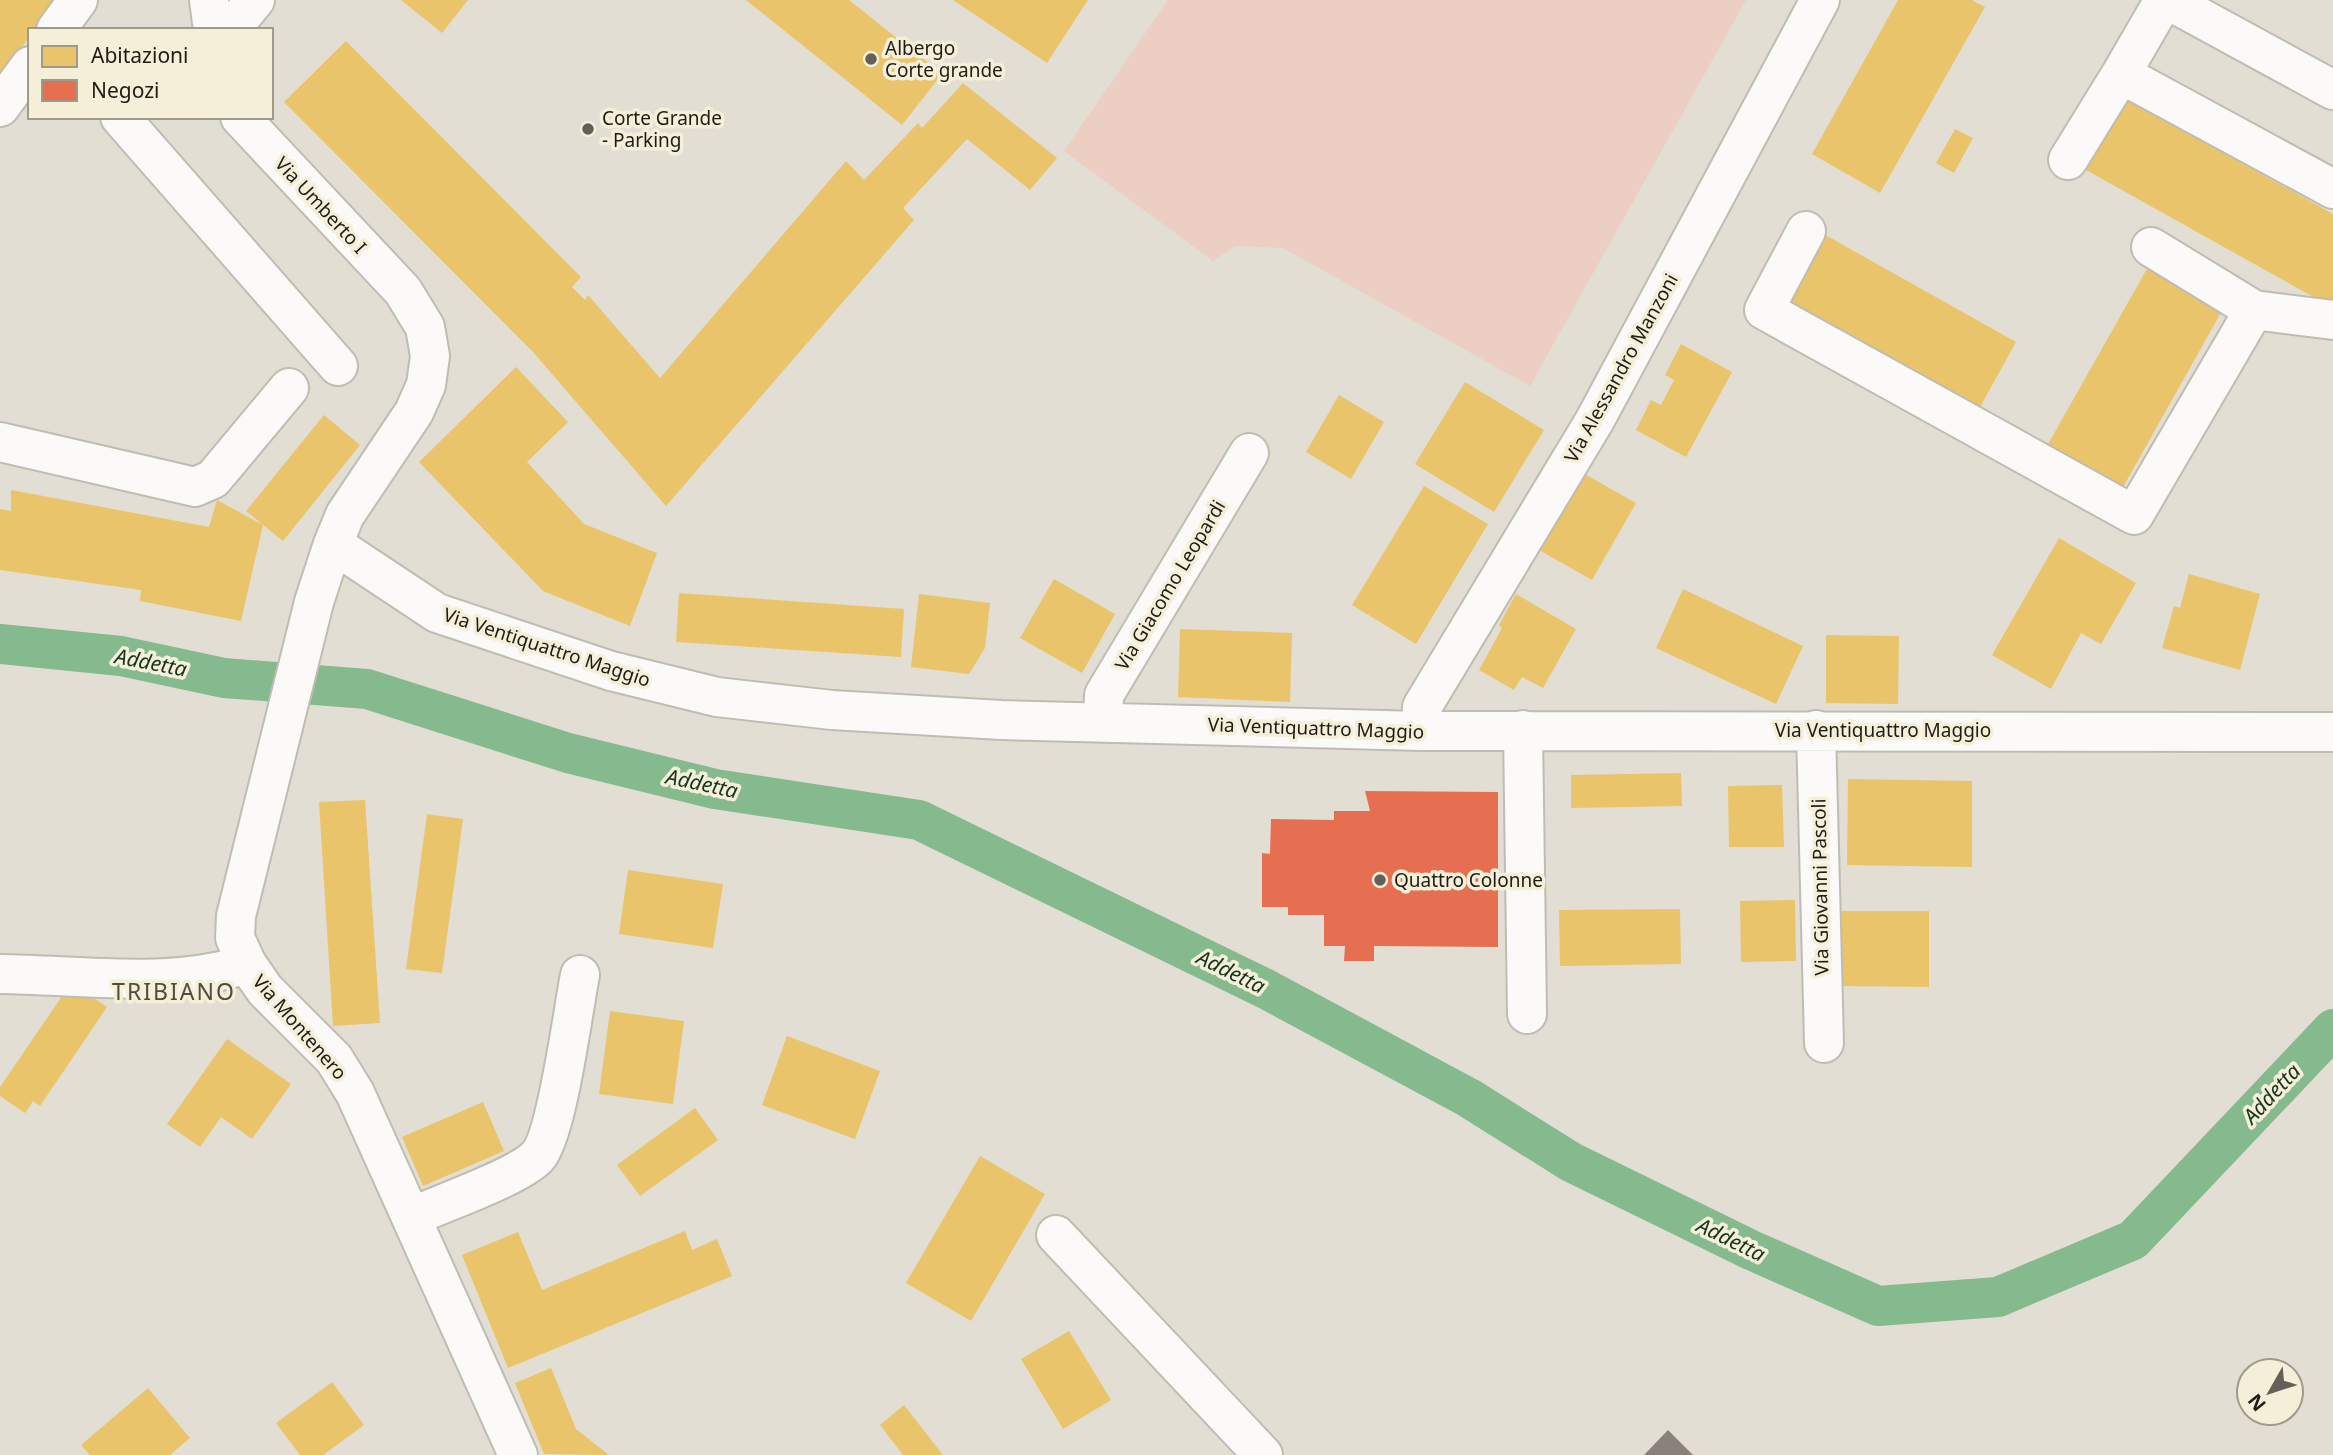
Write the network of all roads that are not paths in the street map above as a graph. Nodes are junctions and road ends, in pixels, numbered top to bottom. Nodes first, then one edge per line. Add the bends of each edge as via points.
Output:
1 (78, 0) edge
2 (209, 0) edge
3 (255, 0) edge
4 (1820, 0) edge
5 (2166, 0) edge
6 (57, 28) edge
7 (212, 28) edge
8 (232, 28) edge
9 (28, 69) edge
10 (2121, 74) junction
11 (2333, 90) edge
12 (0, 107) edge
13 (122, 119) edge
14 (242, 119) edge
15 (2068, 160) dead end
16 (2333, 189) edge
17 (1806, 231) dead end
18 (2151, 247) dead end
19 (2254, 310) junction
20 (2333, 320) edge
21 (338, 366) dead end
22 (289, 388) dead end
23 (0, 442) edge
24 (1249, 453) dead end
25 (333, 544) junction
26 (1103, 722) junction
27 (1523, 730) junction
28 (1816, 730) junction
29 (1421, 731) junction
30 (2333, 732) edge
31 (247, 964) junction
32 (0, 974) edge
33 (580, 975) dead end
34 (1527, 1014) dead end
35 (1824, 1043) dead end
36 (411, 1217) junction
37 (1056, 1235) dead end
38 (518, 1455) edge
39 (1263, 1455) edge

1 - 6 street
2 - 7 street
3 - 8 street
4 - 29 street, Via Alessandro Manzoni via 1595,420 1422,707
5 - 10 street
5 - 11 street
9 - 12 street
10 - 15 street
10 - 16 street
13 - 21 street
14 - 25 street, Via Umberto I via 403,291 425,327 430,356 426,385 414,412 345,516
17 - 19 street via 1764,310 2134,515
18 - 19 street
19 - 20 street
22 - 23 street via 212,479 195,487
24 - 26 street, Via Giacomo Leopardi via 1104,695
25 - 26 street, Via Ventiquattro Maggio via 437,613 611,671 717,697 832,710
25 - 31 street, Via Montenero via 314,601 236,916 235,938
26 - 29 street, Via Ventiquattro Maggio
27 - 28 street, Via Ventiquattro Maggio
27 - 29 street, Via Ventiquattro Maggio
27 - 34 street
28 - 30 street, Via Ventiquattro Maggio
28 - 35 street, Via Giovanni Pascoli
31 - 32 street via 175,978
31 - 36 street, Via Montenero via 265,990 334,1059 355,1093
33 - 36 street via 549,1132 538,1157
36 - 38 street, Via Montenero
37 - 39 street

